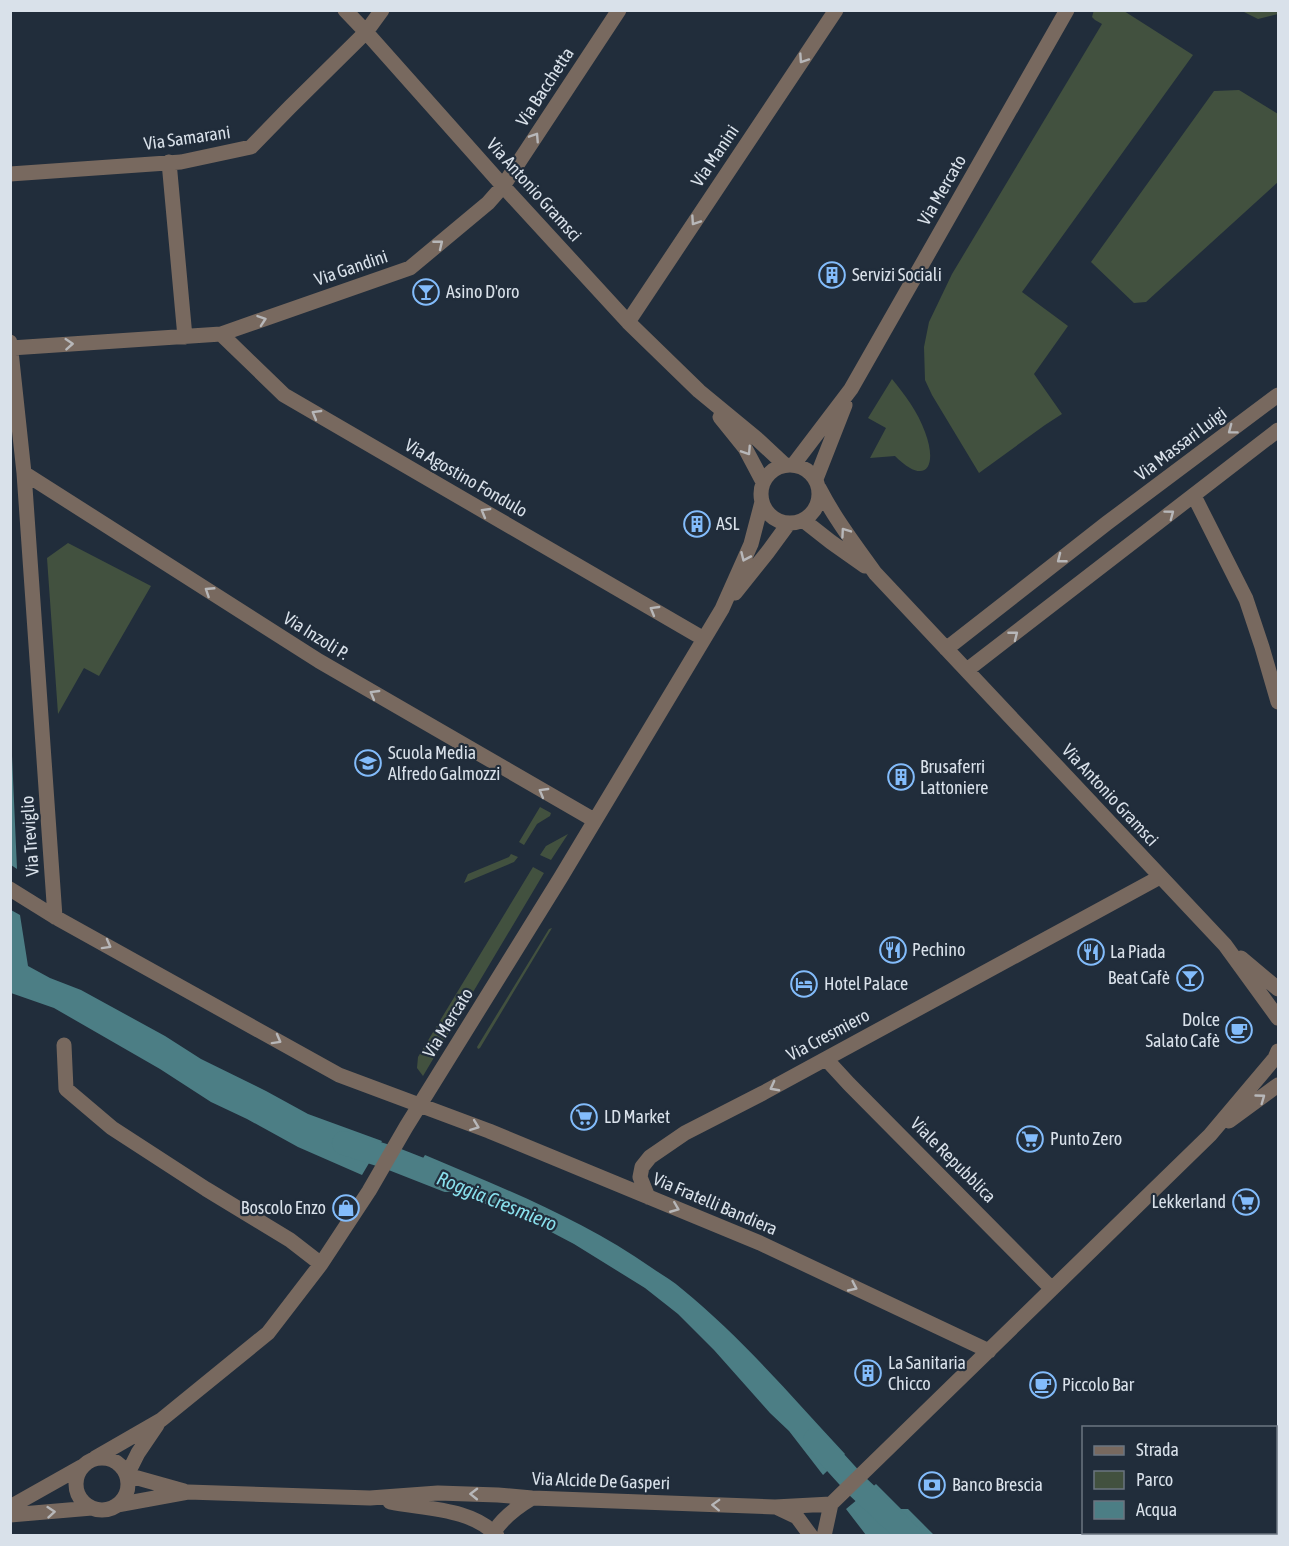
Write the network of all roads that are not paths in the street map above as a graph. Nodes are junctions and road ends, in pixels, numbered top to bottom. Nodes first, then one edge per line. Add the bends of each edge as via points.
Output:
1 (345, 10) edge
2 (382, 10) edge
3 (619, 10) edge
4 (836, 10) edge
5 (1067, 10) edge
6 (366, 33) junction
7 (169, 162) junction
8 (10, 174) edge
9 (503, 186) junction
10 (628, 322) junction
11 (221, 334) junction
12 (185, 337) junction
13 (10, 342) edge
14 (11, 348) edge
15 (851, 389) junction
16 (699, 391) junction
17 (1278, 395) edge
18 (1278, 430) edge
19 (789, 465) junction
20 (24, 473) junction
21 (763, 482) junction
22 (818, 484) junction
23 (1194, 496) junction
24 (762, 502) junction
25 (796, 521) junction
26 (875, 573) junction
27 (722, 609) junction
28 (704, 639) junction
29 (946, 649) junction
30 (967, 670) junction
31 (1278, 702) edge
32 (594, 820) junction
33 (1160, 877) junction
34 (10, 889) edge
35 (56, 917) junction
36 (1224, 945) junction
37 (1278, 989) edge
38 (1278, 1018) edge
39 (64, 1045) dead end
40 (1278, 1051) edge
41 (826, 1059) junction
42 (1278, 1085) edge
43 (420, 1106) junction
44 (1210, 1135) junction
45 (648, 1197) junction
46 (321, 1264) junction
47 (1052, 1289) junction
48 (989, 1351) junction
49 (161, 1420) junction
50 (88, 1463) junction
51 (127, 1475) junction
52 (188, 1492) junction
53 (370, 1498) junction
54 (532, 1498) junction
55 (831, 1504) junction
56 (117, 1505) junction
57 (10, 1507) edge
58 (775, 1507) junction
59 (92, 1508) junction
60 (10, 1515) edge
61 (495, 1534) edge
62 (811, 1536) edge
63 (824, 1536) edge

1 - 6 street, Via Antonio Gramsci
2 - 6 street, Via Samarani
9 -> 3 street, Via Bacchetta
4 -> 10 street, Via Manini
5 - 15 street, Via Mercato
6 - 7 street, Via Samarani via 251,147
6 - 9 street, Via Antonio Gramsci
7 - 8 street, Via Samarani
7 - 12 street
9 - 10 street, Via Antonio Gramsci
11 -> 9 street, Via Gandini via 410,268
10 - 16 street, Via Antonio Gramsci
11 - 12 street, Via Gandini
28 -> 11 street, Via Agostino Fondulo via 284,395
14 -> 12 street, Via Gandini
13 - 14 street, Via Treviglio
14 - 20 street, Via Treviglio
15 - 19 street, Via Mercato
15 - 22 street, Via Mercato
16 - 19 street, Via Antonio Gramsci
16 -> 21 street, Via Antonio Gramsci via 745,448
17 -> 29 street, Via Massari Luigi
18 - 23 street
19 - 21 street via 776,468
19 - 22 street via 803,467
32 -> 20 street, Via Inzoli P. via 319,661
20 - 35 street, Via Treviglio
21 - 24 street
22 - 25 street via 817,507 812,514
26 -> 22 street, Via Antonio Gramsci via 829,508
30 -> 23 street
23 - 31 street via 1246,599
24 - 25 street via 774,518
24 -> 27 street, Via Mercato via 751,544
25 - 26 street, Via Antonio Gramsci
25 - 27 street, Via Mercato
26 - 29 street, Via Antonio Gramsci
27 - 28 street, Via Mercato
28 - 32 street, Via Mercato
29 - 30 street, Via Antonio Gramsci
30 - 33 street, Via Antonio Gramsci
32 - 43 street, Via Mercato
33 - 36 street, Via Antonio Gramsci
33 - 41 street, Via Cresmiero
34 - 35 street
35 -> 43 street via 339,1075
36 - 37 street, Via Antonio Gramsci
36 - 38 street, Via Antonio Gramsci
39 - 46 street via 66,1089 112,1128 290,1240
40 - 44 street
41 -> 45 street, Via Cresmiero via 685,1133 650,1157 640,1178
41 - 47 street, Viale Repubblica
44 -> 42 street
43 -> 45 street, Via Fratelli Bandiera
43 - 46 street, Via Mercato
44 - 47 street
45 -> 48 street, Via Fratelli Bandiera via 760,1243
46 - 49 street, Via Mercato via 268,1334
47 - 48 street
48 - 55 street
49 - 50 street, Via Mercato
49 - 51 street, Via Mercato
50 - 51 street via 110,1459
50 - 57 street
50 - 59 street via 75,1481 79,1497
51 - 52 street, Via Alcide De Gasperi
51 - 56 street via 127,1491
52 - 53 street, Via Alcide De Gasperi
52 - 56 street, Via Alcide De Gasperi
54 -> 53 street, Via Alcide De Gasperi via 438,1493
53 - 61 street, Via Alcide De Gasperi via 468,1517
58 -> 54 street, Via Alcide De Gasperi
54 - 61 street via 512,1511
55 - 58 street, Via Alcide De Gasperi
55 - 63 street
56 - 59 street via 109,1509
58 - 62 street via 797,1517
60 -> 59 street

